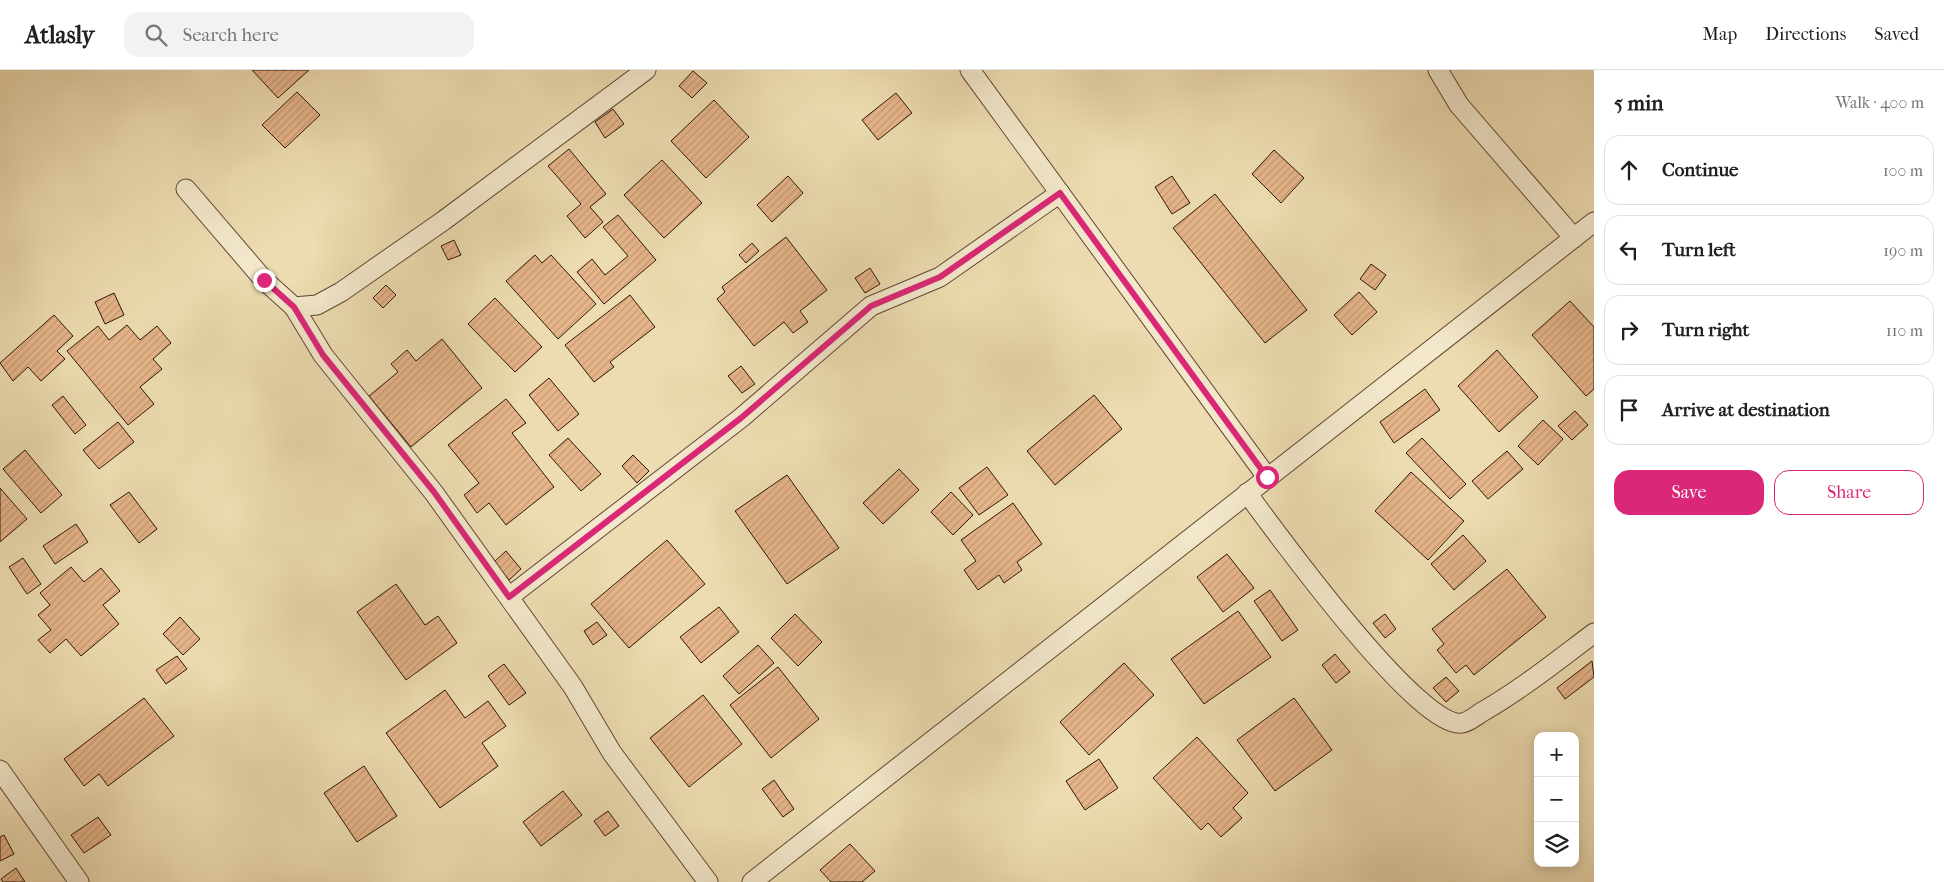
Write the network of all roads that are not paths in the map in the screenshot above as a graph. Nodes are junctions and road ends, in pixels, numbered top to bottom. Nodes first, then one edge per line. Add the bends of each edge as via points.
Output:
1 (646, 70) edge
2 (970, 70) edge
3 (1438, 70) edge
4 (186, 189) dead end
5 (1060, 193) junction
6 (1594, 222) edge
7 (1574, 238) junction
8 (294, 307) junction
9 (1267, 477) junction
10 (1247, 493) junction
11 (509, 597) junction
12 (1594, 632) edge
13 (0, 770) edge
14 (79, 882) edge
15 (708, 882) edge
16 (752, 882) edge

1 - 8 street via 443,221 341,292 317,305
2 - 5 street
3 - 7 street via 1459,105
4 - 8 street via 264,280
5 - 9 street
5 - 11 street via 940,277 871,306 741,418
6 - 7 street
7 - 9 street
8 - 11 street via 323,355 434,492
9 - 10 street
10 - 12 street via 1327,601 1414,697 1447,720 1462,723 1497,704
10 - 16 street
11 - 15 street via 573,686 612,754
13 - 14 street

